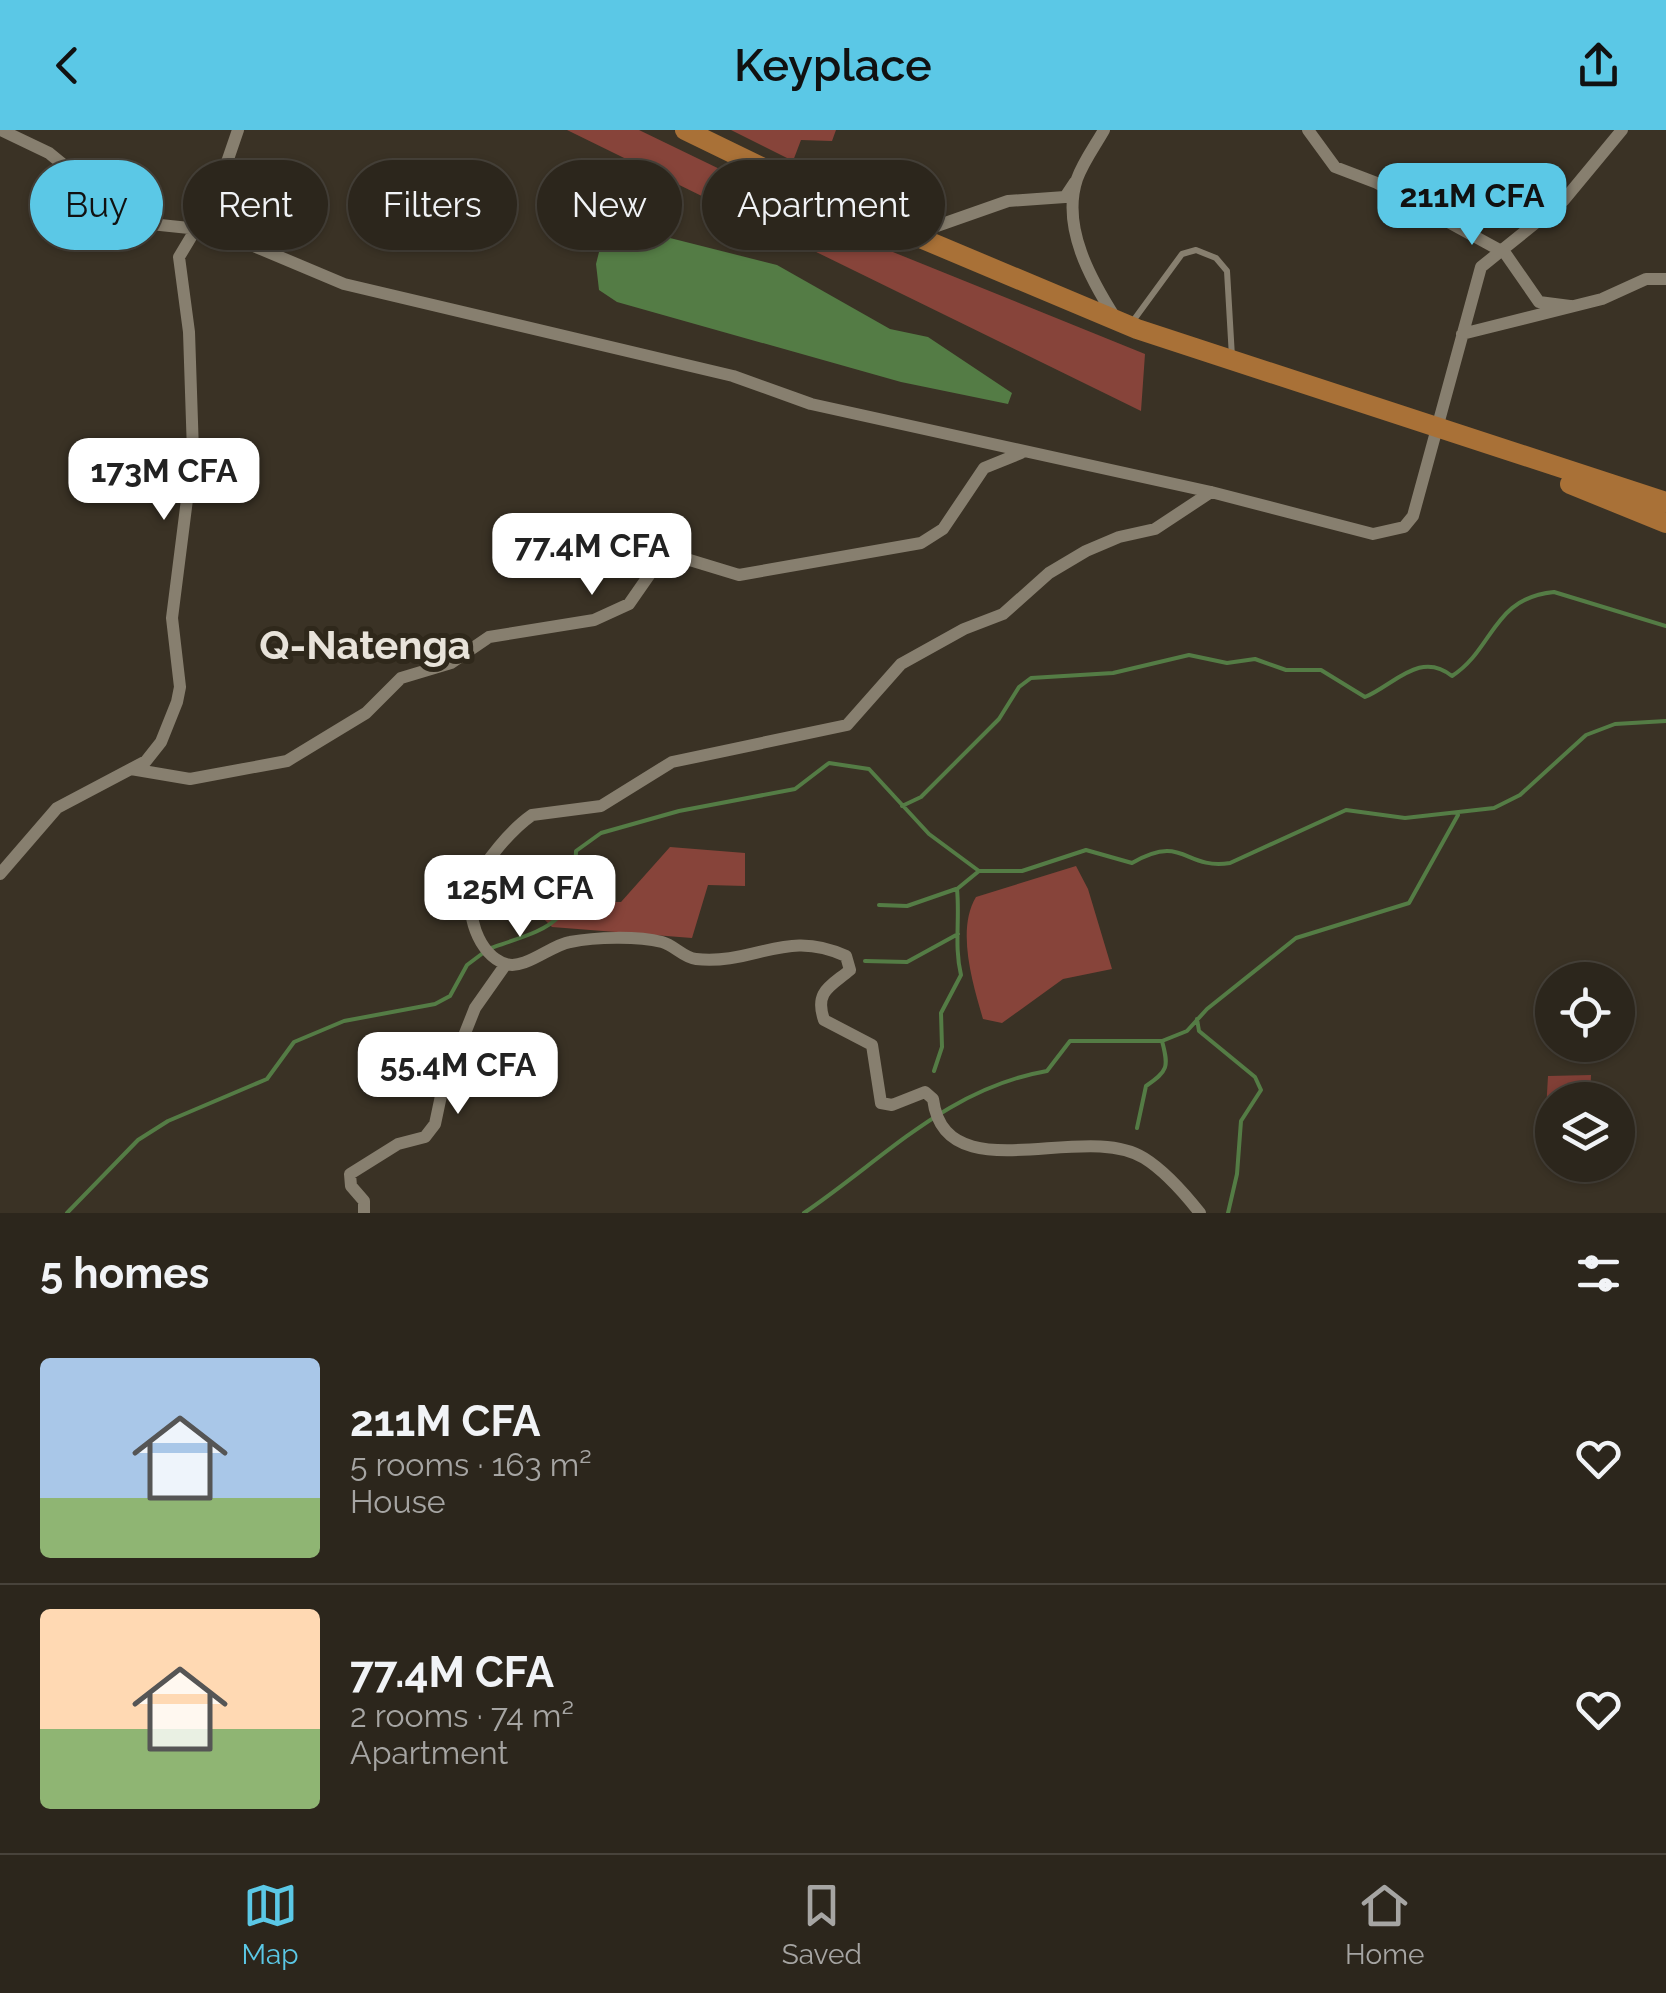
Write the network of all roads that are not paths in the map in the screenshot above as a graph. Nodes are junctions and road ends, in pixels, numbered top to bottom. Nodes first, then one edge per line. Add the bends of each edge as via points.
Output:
1 (1, 130) edge
2 (238, 130) edge
3 (685, 130) edge
4 (1104, 130) edge
5 (1308, 130) edge
6 (1617, 133) edge
7 (228, 160) edge
8 (750, 160) edge
9 (1077, 180) junction
10 (945, 223) edge
11 (183, 225) edge
12 (945, 249) edge
13 (183, 250) edge
14 (258, 250) edge
15 (1500, 250) junction
16 (1666, 279) edge
17 (1570, 306) junction
18 (1123, 324) junction
19 (1462, 334) junction
20 (1232, 363) junction
21 (1438, 431) junction
22 (1023, 452) junction
23 (1210, 492) junction
24 (1666, 502) edge
25 (1666, 523) edge
26 (131, 769) junction
27 (0, 874) edge
28 (506, 964) junction
29 (364, 1213) edge
30 (1200, 1213) edge

1 - 11 street via 48,153 126,216
2 - 7 street
3 - 8 main road
4 - 9 street
5 - 15 street via 1335,167
6 - 15 street via 1577,187
9 - 10 street via 1065,197 1008,201
9 - 18 street via 1074,209 1085,264
12 - 18 main road
13 - 26 street via 178,271 189,332 194,452 172,618 180,687 160,742
14 - 22 street via 344,284
15 - 17 street via 1539,302
15 - 19 street via 1481,267
16 - 17 street via 1646,279
17 - 19 street
18 - 20 main road
18 - 20 lane via 1182,254 1196,250 1227,270
19 - 21 street
20 - 21 main road
21 - 23 street via 1413,516 1390,533
21 - 24 main road
21 - 25 main road
22 - 23 street
22 - 26 street via 984,468 943,529 921,543 739,575 670,554 629,604 594,620 489,637 451,663 401,678 366,713 287,761 190,779
23 - 28 street via 1154,529 1086,552 1003,614 902,664 847,725 672,762 601,806 532,815 471,892 476,934
26 - 27 street via 57,808
28 - 29 street via 474,1008 435,1124 425,1137 398,1144 350,1174
28 - 30 street via 588,940 664,942 693,960 754,955 800,942 828,947 846,956 850,970 825,987 820,1009 824,1020 872,1045 882,1103 892,1106 924,1092 933,1098 947,1136 961,1145 1008,1152 1064,1144 1143,1156

